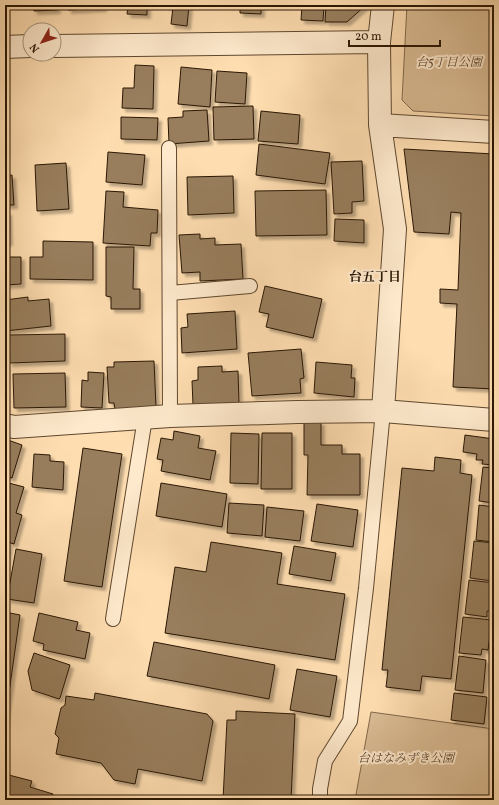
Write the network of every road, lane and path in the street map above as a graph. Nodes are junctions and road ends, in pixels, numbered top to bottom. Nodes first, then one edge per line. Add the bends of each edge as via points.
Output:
1 (383, 5) edge
2 (378, 42) junction
3 (22, 46) edge
4 (62, 46) edge
5 (5, 47) edge
6 (380, 125) junction
7 (494, 132) edge
8 (169, 148) dead end
9 (250, 286) dead end
10 (170, 293) junction
11 (383, 410) junction
12 (170, 416) junction
13 (145, 418) junction
14 (494, 420) edge
15 (5, 425) edge
16 (113, 619) dead end
17 (320, 800) edge

1 - 2 street
2 - 4 street
2 - 6 street
3 - 5 street
6 - 7 street
6 - 11 street via 394,229
8 - 10 lane
9 - 10 lane
10 - 12 lane
11 - 12 street
11 - 14 street
11 - 17 lane via 350,721 325,761
12 - 13 street
13 - 15 street via 14,427
13 - 16 lane

